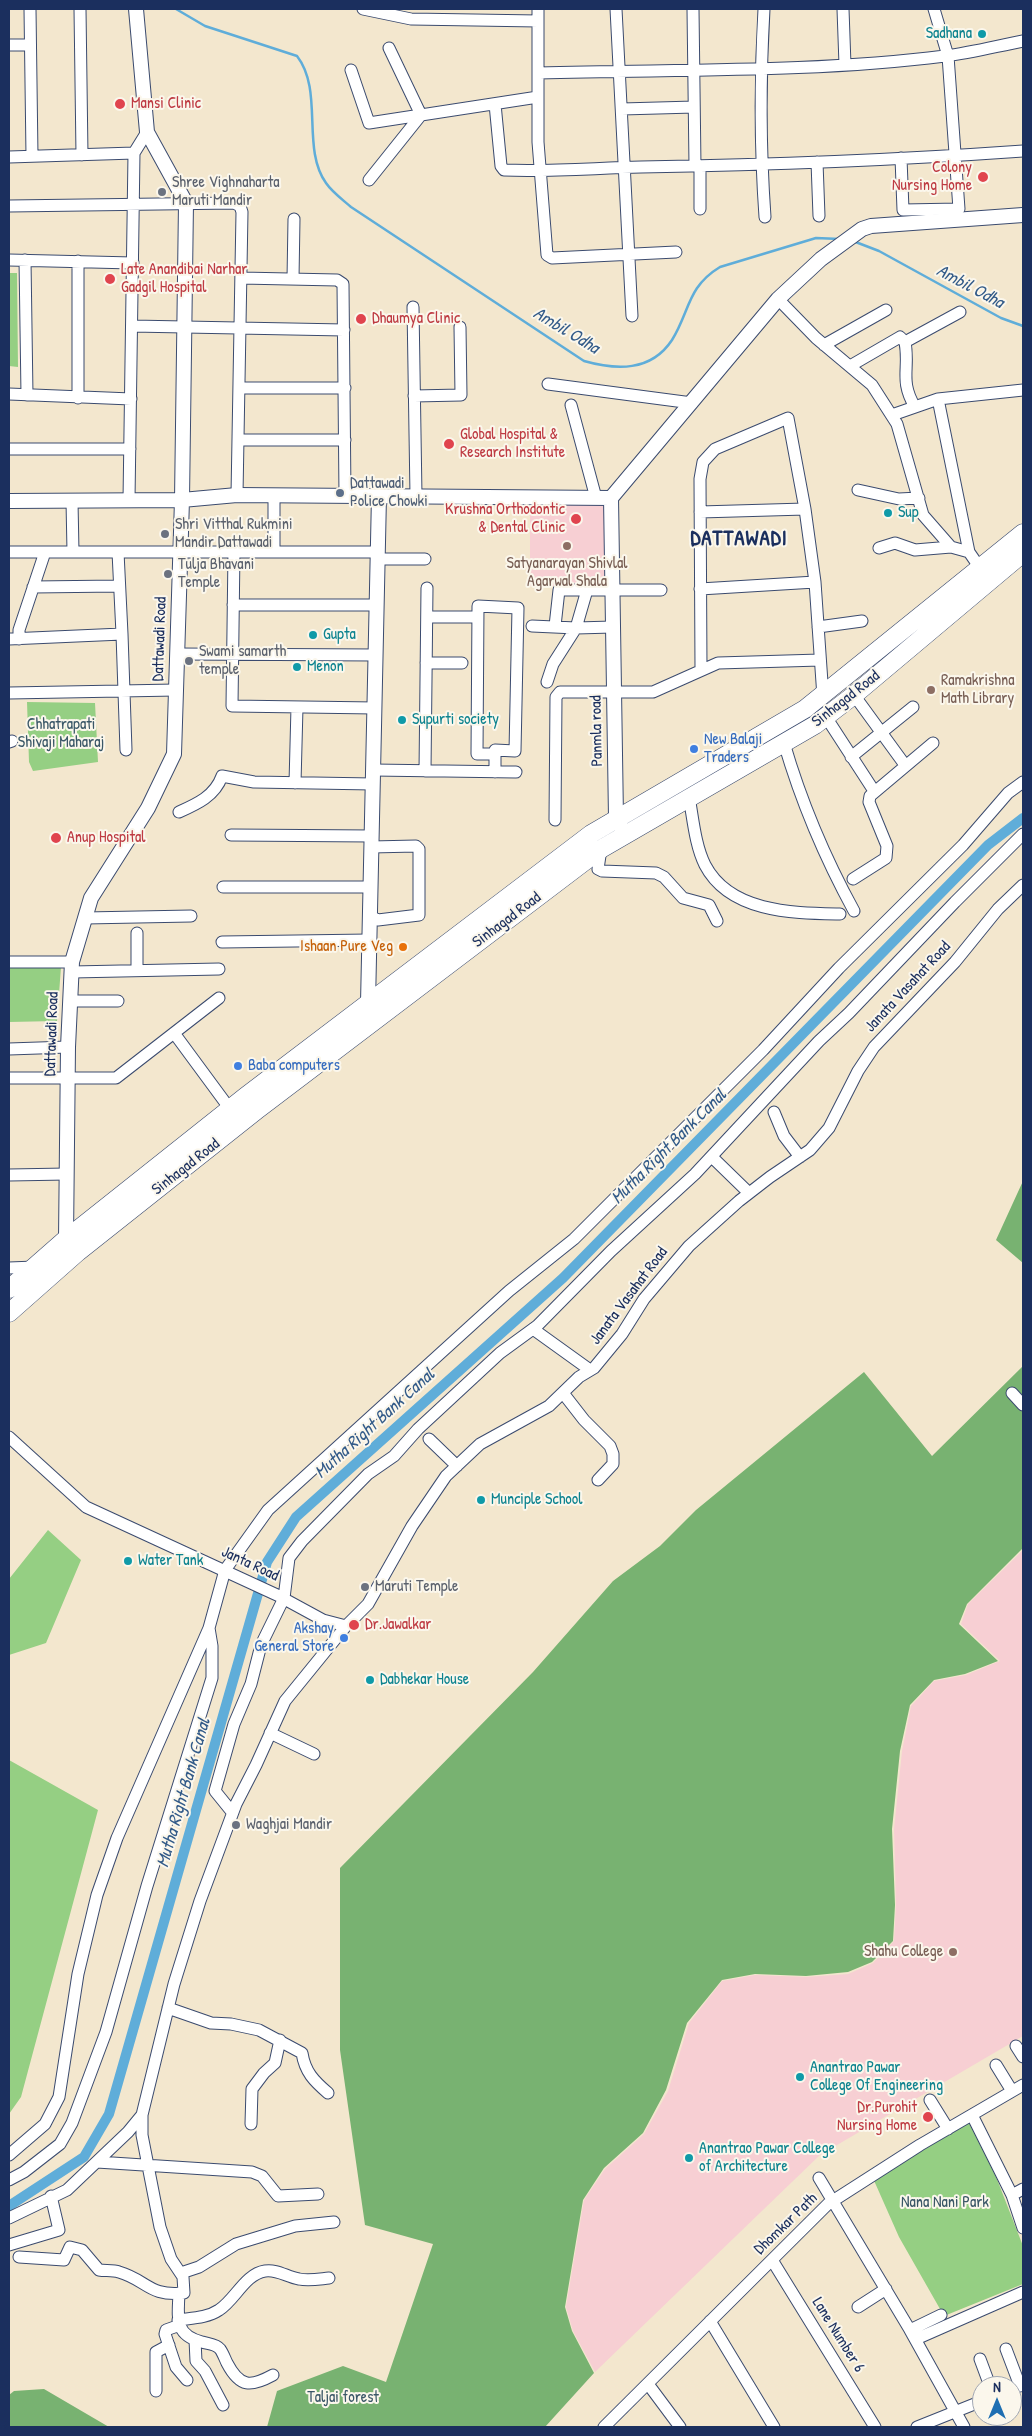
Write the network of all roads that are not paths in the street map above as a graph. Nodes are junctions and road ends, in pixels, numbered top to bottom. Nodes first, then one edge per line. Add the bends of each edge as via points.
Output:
1 (30, 9) edge
2 (80, 9) edge
3 (136, 9) edge
4 (362, 9) edge
5 (538, 9) edge
6 (616, 9) edge
7 (693, 9) edge
8 (764, 9) edge
9 (843, 9) edge
10 (934, 9) edge
11 (464, 14) edge
12 (538, 21) junction
13 (1023, 42) edge
14 (9, 45) edge
15 (30, 45) junction
16 (389, 48) dead end
17 (948, 56) junction
18 (845, 65) junction
19 (351, 70) dead end
20 (694, 70) junction
21 (760, 70) junction
22 (620, 71) junction
23 (539, 74) junction
24 (538, 97) junction
25 (495, 104) junction
26 (694, 106) junction
27 (622, 109) junction
28 (421, 115) junction
29 (147, 132) junction
30 (1023, 152) edge
31 (134, 153) junction
32 (82, 155) junction
33 (32, 156) junction
34 (956, 156) junction
35 (9, 157) edge
36 (901, 158) junction
37 (817, 162) junction
38 (761, 164) junction
39 (697, 166) junction
40 (626, 167) junction
41 (541, 172) junction
42 (370, 180) dead end
43 (186, 203) junction
44 (133, 205) junction
45 (9, 206) edge
46 (700, 209) dead end
47 (1023, 215) edge
48 (765, 216) dead end
49 (819, 216) dead end
50 (294, 219) dead end
51 (676, 252) dead end
52 (630, 254) junction
53 (9, 260) edge
54 (25, 260) junction
55 (78, 262) junction
56 (132, 263) junction
57 (241, 278) junction
58 (293, 279) junction
59 (778, 299) junction
60 (413, 307) dead end
61 (886, 310) dead end
62 (960, 312) dead end
63 (632, 316) dead end
64 (132, 326) junction
65 (460, 326) dead end
66 (185, 327) junction
67 (240, 328) junction
68 (344, 330) junction
69 (905, 342) junction
70 (824, 345) junction
71 (850, 366) junction
72 (548, 384) dead end
73 (239, 388) junction
74 (345, 388) junction
75 (1023, 390) edge
76 (9, 394) edge
77 (27, 395) junction
78 (414, 396) junction
79 (78, 398) junction
80 (130, 399) junction
81 (938, 399) junction
82 (692, 404) junction
83 (571, 405) dead end
84 (915, 407) junction
85 (892, 415) junction
86 (238, 440) junction
87 (345, 440) junction
88 (9, 449) edge
89 (130, 449) junction
90 (858, 490) dead end
91 (237, 496) junction
92 (274, 496) junction
93 (345, 496) junction
94 (379, 496) junction
95 (416, 496) junction
96 (596, 498) junction
97 (612, 498) junction
98 (919, 498) junction
99 (129, 500) junction
100 (182, 500) junction
101 (9, 501) edge
102 (72, 501) junction
103 (805, 509) junction
104 (700, 512) junction
105 (1023, 533) edge
106 (950, 547) junction
107 (879, 548) dead end
108 (180, 551) junction
109 (234, 551) junction
110 (9, 552) edge
111 (45, 552) junction
112 (73, 552) junction
113 (118, 552) junction
114 (274, 552) junction
115 (969, 552) junction
116 (1023, 553) edge
117 (378, 555) junction
118 (425, 559) dead end
119 (976, 579) junction
120 (815, 582) junction
121 (118, 586) junction
122 (33, 587) junction
123 (427, 588) dead end
124 (700, 589) junction
125 (587, 590) junction
126 (613, 590) junction
127 (661, 590) dead end
128 (233, 605) junction
129 (377, 605) junction
130 (427, 617) junction
131 (474, 617) dead end
132 (862, 622) dead end
133 (532, 626) dead end
134 (555, 626) junction
135 (613, 627) junction
136 (818, 627) junction
137 (576, 628) junction
138 (122, 634) junction
139 (14, 639) edge
140 (177, 654) junction
141 (233, 655) junction
142 (376, 655) junction
143 (820, 660) junction
144 (426, 663) junction
145 (462, 663) dead end
146 (701, 669) junction
147 (547, 682) dead end
148 (126, 690) junction
149 (176, 690) junction
150 (9, 693) edge
151 (614, 693) junction
152 (854, 695) junction
153 (823, 697) junction
154 (297, 707) junction
155 (913, 707) dead end
156 (374, 708) junction
157 (826, 717) junction
158 (882, 732) junction
159 (784, 742) junction
160 (933, 743) dead end
161 (126, 750) dead end
162 (495, 754) junction
163 (851, 757) junction
164 (905, 765) junction
165 (373, 770) junction
166 (424, 771) junction
167 (495, 772) junction
168 (516, 772) dead end
169 (1023, 782) edge
170 (295, 783) junction
171 (373, 784) junction
172 (874, 791) junction
173 (689, 797) junction
174 (179, 812) dead end
175 (616, 818) junction
176 (555, 820) dead end
177 (625, 833) junction
178 (1023, 834) edge
179 (231, 835) dead end
180 (372, 842) junction
181 (601, 849) junction
182 (854, 880) dead end
183 (1023, 884) edge
184 (223, 887) dead end
185 (370, 887) junction
186 (854, 911) dead end
187 (840, 914) dead end
188 (191, 916) dead end
189 (370, 916) junction
190 (85, 918) junction
191 (717, 921) dead end
192 (137, 933) dead end
193 (369, 940) junction
194 (222, 942) dead end
195 (9, 962) edge
196 (72, 967) junction
197 (219, 969) dead end
198 (137, 970) junction
199 (219, 998) dead end
200 (70, 1001) junction
201 (118, 1001) dead end
202 (368, 1004) junction
203 (174, 1033) junction
204 (68, 1047) junction
205 (9, 1048) edge
206 (9, 1078) edge
207 (67, 1080) junction
208 (230, 1109) junction
209 (774, 1112) dead end
210 (712, 1157) junction
211 (800, 1157) junction
212 (67, 1174) junction
213 (9, 1175) edge
214 (748, 1193) junction
215 (66, 1239) junction
216 (78, 1252) junction
217 (35, 1267) junction
218 (9, 1268) edge
219 (9, 1289) edge
220 (9, 1313) edge
221 (533, 1329) junction
222 (590, 1370) junction
223 (563, 1393) junction
224 (1012, 1393) dead end
225 (1023, 1406) edge
226 (9, 1437) edge
227 (429, 1439) dead end
228 (457, 1466) junction
229 (598, 1480) dead end
230 (229, 1572) junction
231 (280, 1596) junction
232 (346, 1626) junction
233 (209, 1628) junction
234 (270, 1733) junction
235 (314, 1754) dead end
236 (232, 1812) junction
237 (168, 2008) junction
238 (280, 2040) junction
239 (1016, 2046) dead end
240 (1023, 2057) edge
241 (996, 2065) dead end
242 (1023, 2085) edge
243 (1012, 2091) junction
244 (328, 2093) dead end
245 (930, 2100) dead end
246 (142, 2115) junction
247 (972, 2115) junction
248 (251, 2124) dead end
249 (948, 2129) junction
250 (9, 2155) edge
251 (97, 2162) junction
252 (148, 2165) junction
253 (819, 2178) dead end
254 (9, 2180) edge
255 (1023, 2189) edge
256 (318, 2194) dead end
257 (1012, 2195) junction
258 (51, 2196) junction
259 (834, 2200) junction
260 (9, 2218) edge
261 (334, 2222) dead end
262 (1023, 2228) edge
263 (9, 2245) edge
264 (20, 2257) dead end
265 (772, 2260) junction
266 (181, 2273) junction
267 (329, 2278) dead end
268 (886, 2289) junction
269 (1023, 2292) edge
270 (179, 2294) junction
271 (858, 2307) dead end
272 (941, 2315) dead end
273 (179, 2322) junction
274 (710, 2322) junction
275 (913, 2334) junction
276 (196, 2340) junction
277 (169, 2345) junction
278 (1006, 2349) dead end
279 (980, 2358) dead end
280 (273, 2374) dead end
281 (986, 2376) edge
282 (1015, 2376) edge
283 (187, 2380) dead end
284 (648, 2384) junction
285 (156, 2391) dead end
286 (222, 2405) dead end
287 (972, 2406) edge
288 (958, 2412) junction
289 (604, 2427) edge
290 (680, 2427) edge
291 (774, 2427) edge
292 (876, 2427) edge
293 (917, 2427) edge
294 (964, 2427) edge

1 - 15 street
2 - 32 street
3 - 29 street, Dattawadi Road
4 - 11 street via 412,18
5 - 12 street
6 - 22 street
7 - 20 street
8 - 21 street
9 - 18 street
10 - 17 street
11 - 12 street
12 - 23 street
13 - 17 street
14 - 15 street
15 - 33 street
16 - 28 street
17 - 18 street
17 - 34 street
18 - 21 street
19 - 28 street via 369,123
20 - 21 street
20 - 22 street
20 - 26 street
21 - 38 street
22 - 23 street
22 - 27 street
23 - 24 street
24 - 25 street
24 - 41 street
25 - 28 street
25 - 41 street via 501,166 504,170
26 - 27 street
26 - 39 street
27 - 40 street
28 - 42 street
29 - 31 street
29 - 43 street, Dattawadi Road
30 - 34 street
31 - 32 street
31 - 44 street
32 - 33 street
33 - 35 street
34 - 36 street
34 - 36 street via 959,209 919,212 903,210
36 - 37 street
37 - 38 street
37 - 49 street
38 - 39 street
38 - 48 street
39 - 40 street
39 - 46 street
40 - 41 street
40 - 52 street
41 - 52 street via 547,255 552,258
43 - 44 street
43 - 57 street via 234,203 240,206
43 - 66 street, Dattawadi Road
44 - 45 street
44 - 56 street
47 - 59 street via 862,229 821,259
50 - 58 street
51 - 52 street
52 - 63 street
53 - 54 street
54 - 55 street
54 - 77 street
55 - 56 street
55 - 79 street
56 - 64 street
57 - 58 street
57 - 67 street
58 - 68 street via 341,281
59 - 70 street
59 - 82 street
60 - 78 street
61 - 70 street
62 - 69 street
64 - 66 street
64 - 80 street
65 - 78 street via 461,395
66 - 67 street
66 - 100 street, Dattawadi Road
67 - 68 street
67 - 73 street
68 - 74 street
69 - 71 street via 900,337 888,342
69 - 84 street via 908,358 906,392
70 - 71 street
71 - 85 street via 872,385
72 - 82 street
73 - 74 street
73 - 86 street
74 - 87 street
75 - 81 street
76 - 77 street
77 - 79 street
78 - 95 street
79 - 80 street
80 - 89 street
81 - 84 street
81 - 115 street
82 - 97 street
83 - 96 street
84 - 85 street
85 - 98 street
86 - 87 street
86 - 91 street
87 - 93 street
88 - 89 street
89 - 99 street
90 - 98 street via 899,499
91 - 92 street
91 - 100 street
92 - 93 street
92 - 114 street
93 - 94 street
94 - 95 street
94 - 117 street
95 - 96 street
96 - 97 street
97 - 126 street, Panmla road
98 - 106 street via 923,515
99 - 100 street
99 - 102 street
100 - 108 street, Dattawadi Road
101 - 102 street
102 - 112 street
103 - 104 street
103 - 104 street via 788,418 715,448 703,462
103 - 120 street
104 - 124 street
105 - 119 main road, Sinhagad Road
106 - 107 street via 915,550 895,544
106 - 115 street
108 - 109 street
108 - 113 street
108 - 140 street, Dattawadi Road
109 - 114 street
109 - 128 street
110 - 111 street
111 - 112 street
111 - 122 street
112 - 113 street
113 - 121 street
114 - 117 street
115 - 119 street
116 - 119 main road, Sinhagad Road
117 - 118 street
117 - 129 street
119 - 152 main road, Sinhagad Road
119 - 153 main road, Sinhagad Road
120 - 124 street
120 - 136 street
121 - 122 street
121 - 138 street
122 - 139 street
123 - 130 street
124 - 146 street
125 - 126 street
125 - 134 street via 559,590
125 - 137 street
126 - 127 street
126 - 135 street, Panmla road
128 - 129 street
128 - 141 street
129 - 142 street
130 - 131 street
130 - 144 street
132 - 136 street
133 - 134 street
134 - 137 street
135 - 137 street
135 - 151 street, Panmla road
136 - 143 street
137 - 147 street via 553,664
138 - 139 street
138 - 148 street
140 - 141 street
140 - 149 street, Dattawadi Road
141 - 142 street
141 - 154 street via 232,706
142 - 156 street
143 - 146 street via 718,664
143 - 153 street
144 - 145 street
144 - 166 street
146 - 151 street via 654,692
148 - 149 street
148 - 150 street
148 - 161 street
149 - 190 street, Dattawadi Road via 174,754 148,808 91,898
151 - 175 street, Panmla road
151 - 176 street via 557,694
152 - 157 main road, Sinhagad Road
152 - 158 street
153 - 175 main road, Sinhagad Road
154 - 156 street
154 - 170 street
155 - 158 street
156 - 165 street
157 - 159 main road, Sinhagad Road
157 - 163 street
158 - 163 street
158 - 164 street
159 - 173 main road, Sinhagad Road
159 - 186 street via 832,871
160 - 164 street
162 - 162 street via 477,754 478,606 518,608 515,751 495,750
162 - 167 street
163 - 172 street
164 - 172 street
165 - 166 street
165 - 171 street
166 - 167 street
167 - 168 street
169 - 230 street via 1008,793 963,845 839,968 764,1050 574,1238 502,1298 268,1510
170 - 171 street
170 - 174 street via 254,782 222,776 206,798
171 - 180 street
172 - 182 street via 869,802 887,846 886,858
173 - 177 main road, Sinhagad Road
173 - 187 street via 705,865 728,890 772,910
175 - 177 street
175 - 202 main road, Sinhagad Road
177 - 181 main road, Sinhagad Road
178 - 210 street via 819,1041
179 - 180 street
180 - 185 street
180 - 189 street via 416,846 419,849 419,916 378,920
181 - 191 street via 598,869 656,873 664,877 683,898 709,905
181 - 216 main road, Sinhagad Road via 257,1110
183 - 211 street, Janata Vasahat Road via 874,1047 829,1128
184 - 185 street
185 - 189 street
188 - 190 street
189 - 193 street
190 - 196 street, Dattawadi Road
192 - 198 street
193 - 194 street
193 - 202 street
195 - 196 street
196 - 198 street
196 - 200 street, Dattawadi Road
197 - 198 street
199 - 203 street
200 - 201 street
200 - 204 street, Dattawadi Road
202 - 208 main road, Sinhagad Road
203 - 207 street via 116,1078
203 - 208 street
204 - 205 street
204 - 207 street, Dattawadi Road
206 - 207 street
207 - 212 street, Dattawadi Road
208 - 215 main road, Sinhagad Road
209 - 211 street via 784,1136
210 - 214 street
210 - 221 street
211 - 214 street, Janata Vasahat Road
212 - 213 street
212 - 215 street, Dattawadi Road
214 - 222 street, Janata Vasahat Road via 689,1246 663,1275 622,1334
215 - 216 street
215 - 217 main road, Sinhagad Road
216 - 220 main road, Sinhagad Road
217 - 218 street
217 - 219 main road, Sinhagad Road
221 - 222 street
221 - 231 street via 500,1353 418,1429 394,1456 368,1474 318,1523 289,1558
222 - 223 street, Janata Vasahat Road
223 - 228 street, Janata Vasahat Road via 549,1406 480,1444
223 - 229 street via 610,1446 613,1464
224 - 225 street
226 - 230 street, Janta Road via 86,1507
227 - 228 street
228 - 232 street, Janata Vasahat Road via 428,1502 368,1604
230 - 231 street, Janta Road
230 - 233 street
231 - 232 street via 323,1620
231 - 236 street, Janta Road via 234,1724 215,1791
232 - 234 street, Janata Vasahat Road via 285,1701
233 - 250 street via 117,1838 97,1895 78,1974 59,2097 45,2124
233 - 254 street via 212,1678 147,1886 106,2032 72,2123 60,2144
234 - 235 street
234 - 236 street, Janata Vasahat Road
236 - 237 street, Janata Vasahat Road via 200,1901
237 - 238 street via 211,2023 259,2030
237 - 246 street, Janata Vasahat Road
238 - 244 street via 302,2053 304,2066 311,2078
238 - 248 street via 275,2063 252,2089
239 - 240 street
241 - 243 street
242 - 243 street, Dhomkar Path
243 - 247 street, Dhomkar Path
245 - 249 street
246 - 251 street
246 - 252 street
247 - 249 street, Dhomkar Path
247 - 257 street
249 - 259 street, Dhomkar Path
251 - 252 street
251 - 258 street via 67,2190
252 - 256 street via 252,2172 262,2176 278,2196
252 - 266 street via 160,2227 171,2259
253 - 259 street
255 - 257 street
257 - 262 street
258 - 260 street
258 - 263 street via 59,2230
259 - 265 street, Dhomkar Path
259 - 268 street
261 - 266 street via 295,2226 236,2244 199,2267
264 - 270 street via 64,2260 70,2247 82,2250 99,2270 118,2272 155,2292
265 - 274 street, Dhomkar Path
265 - 292 street, Lane Number 6
266 - 270 street via 184,2293
267 - 273 street via 303,2279 264,2271 253,2276 220,2310
268 - 271 street
268 - 275 street
269 - 275 street
270 - 273 street
272 - 275 street
273 - 276 street via 189,2339
273 - 277 street via 166,2330
274 - 284 street, Dhomkar Path
274 - 291 street
275 - 288 street
276 - 280 street via 221,2350 235,2378 258,2383
276 - 286 street via 196,2361
277 - 283 street via 176,2367
277 - 285 street via 156,2352
278 - 282 street
279 - 281 street
284 - 289 street, Dhomkar Path
284 - 290 street
287 - 288 street
288 - 293 street
288 - 294 street

